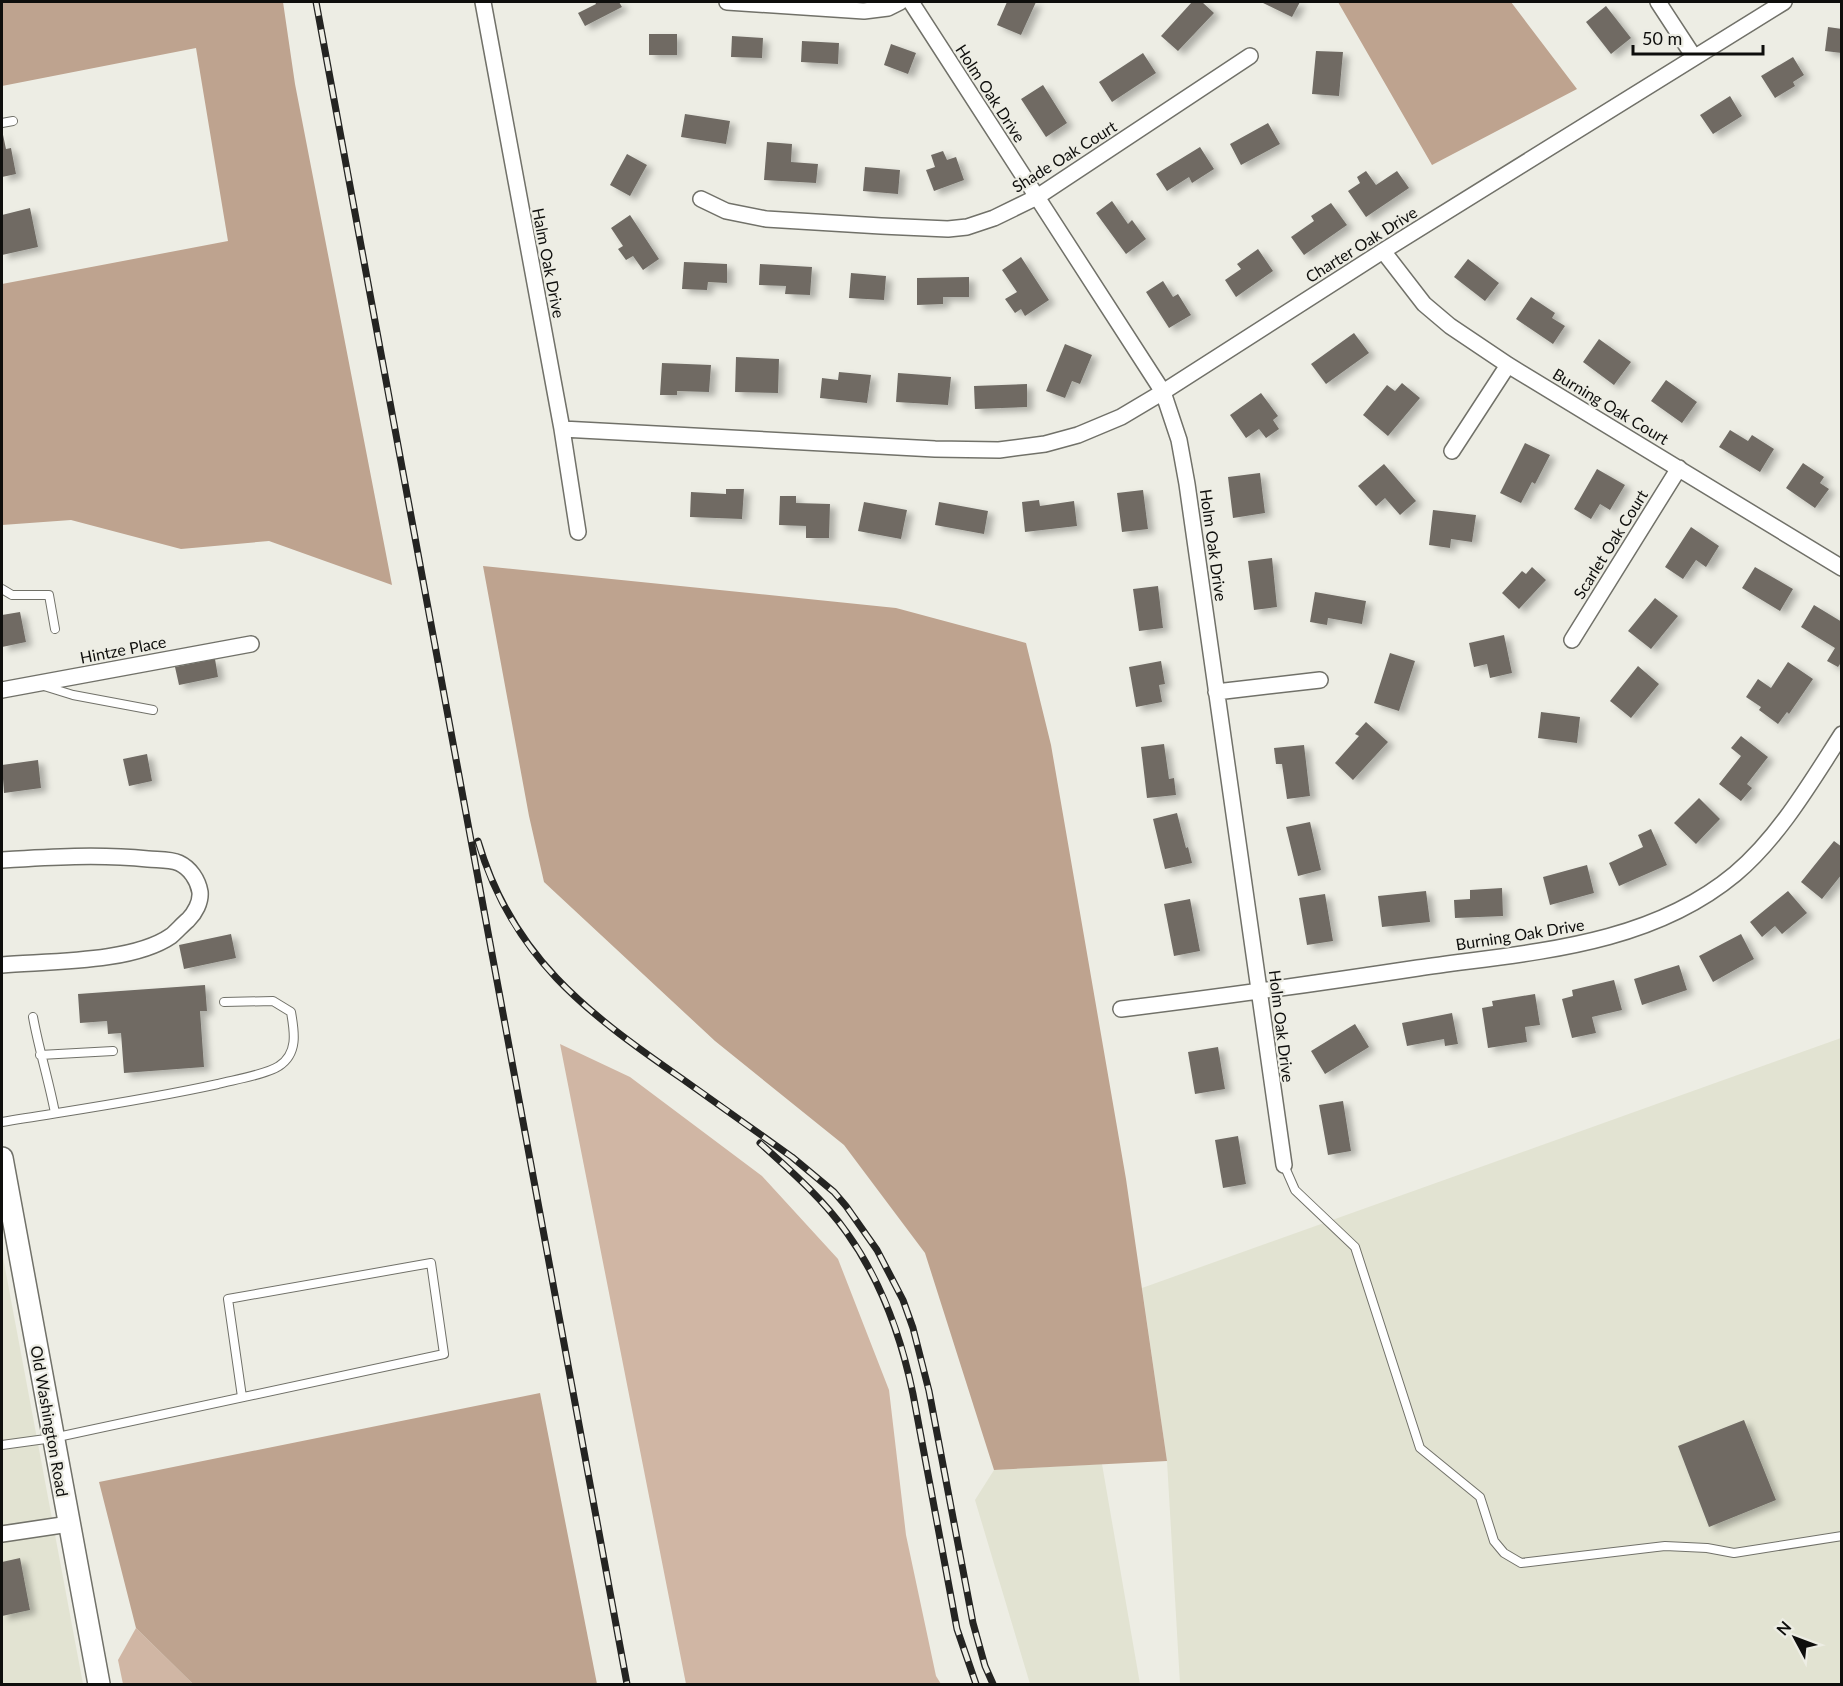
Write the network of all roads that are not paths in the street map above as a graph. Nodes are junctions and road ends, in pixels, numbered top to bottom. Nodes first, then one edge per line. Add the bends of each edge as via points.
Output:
1 (483, 2) edge
2 (728, 2) edge
3 (900, 2) edge
4 (911, 2) edge
5 (1658, 2) edge
6 (1784, 2) edge
7 (1250, 56) dead end
8 (1694, 57) junction
9 (13, 121) dead end
10 (2, 123) edge
11 (1037, 197) junction
12 (701, 199) dead end
13 (1383, 251) junction
14 (1508, 365) junction
15 (1163, 392) junction
16 (562, 429) junction
17 (1452, 451) dead end
18 (1679, 468) junction
19 (578, 532) dead end
20 (1842, 568) edge
21 (2, 589) edge
22 (55, 629) dead end
23 (1572, 640) dead end
24 (251, 644) dead end
25 (1320, 680) dead end
26 (36, 684) junction
27 (2, 690) edge
28 (1216, 692) junction
29 (153, 710) dead end
30 (1842, 734) edge
31 (2, 860) edge
32 (2, 965) edge
33 (1260, 992) junction
34 (224, 1002) dead end
35 (1121, 1009) dead end
36 (33, 1017) dead end
37 (113, 1051) dead end
38 (40, 1055) junction
39 (55, 1113) junction
40 (2, 1122) edge
41 (2, 1158) edge
42 (1284, 1166) joint
43 (242, 1396) junction
44 (53, 1438) junction
45 (2, 1445) edge
46 (69, 1524) junction
47 (2, 1534) edge
48 (1842, 1536) edge
49 (99, 1684) edge

1 - 16 street, Halm Oak Drive
2 - 3 street via 864,11
4 - 11 street, Holm Oak Drive
5 - 8 street
6 - 8 street, Charter Oak Drive
7 - 11 street, Shade Oak Court
8 - 13 street, Charter Oak Drive
9 - 10 lane
11 - 12 street, Shade Oak Court via 994,218 948,229 766,219 716,208
11 - 15 street, Holm Oak Drive
13 - 14 street, Burning Oak Court via 1424,304
13 - 15 street, Charter Oak Drive
14 - 17 street
14 - 18 street, Burning Oak Court
15 - 16 street, Charter Oak Drive via 1121,417 1078,435 999,450
15 - 28 street, Holm Oak Drive via 1179,441 1187,484
16 - 19 street, Halm Oak Drive
18 - 20 street, Burning Oak Court
18 - 23 street, Scarlet Oak Court
21 - 22 lane via 12,595 49,595
24 - 26 street, Hintze Place
25 - 28 street
26 - 27 street, Hintze Place
26 - 29 lane
28 - 33 street, Holm Oak Drive
30 - 33 street, Burning Oak Drive via 1776,830 1740,869 1707,895 1634,931 1532,953
31 - 32 street via 113,856 180,863 198,883 201,897 194,914 171,936 149,946 80,959
33 - 35 street, Burning Oak Drive
33 - 42 street, Holm Oak Drive
34 - 39 lane via 273,1001 291,1012 295,1035 291,1053 280,1066 164,1096
36 - 38 lane
37 - 38 lane
38 - 39 lane
39 - 40 lane
41 - 44 main road, Old Washington Road
42 - 48 lane via 1295,1190 1355,1247 1420,1448 1480,1497 1494,1540 1504,1553 1521,1563 1665,1546 1734,1553
43 - 43 lane via 444,1354 431,1263 228,1299
43 - 44 lane
44 - 45 lane
44 - 46 main road, Old Washington Road
46 - 47 street
46 - 49 main road, Old Washington Road

